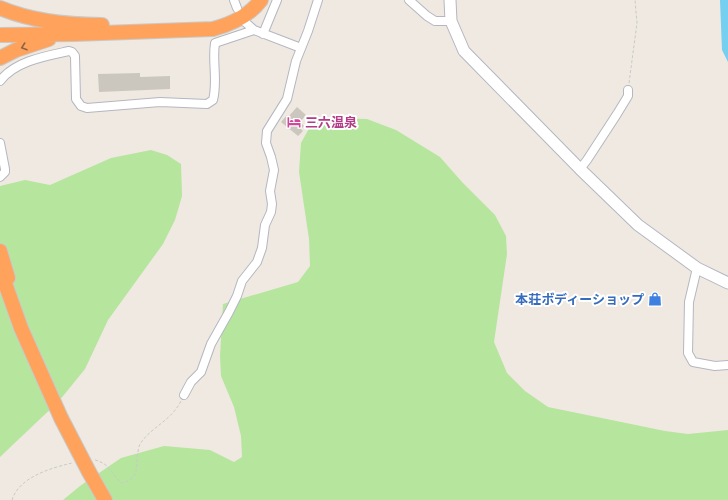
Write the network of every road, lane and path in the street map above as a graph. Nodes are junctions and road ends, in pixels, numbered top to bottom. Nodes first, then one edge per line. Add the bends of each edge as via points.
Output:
1 (234, 0) edge
2 (254, 0) edge
3 (261, 0) edge
4 (277, 0) edge
5 (318, 0) edge
6 (410, 0) edge
7 (450, 0) edge
8 (635, 0) edge
9 (0, 8) edge
10 (236, 8) dead end
11 (451, 21) junction
12 (245, 22) dead end
13 (96, 25) junction
14 (0, 29) edge
15 (254, 30) junction
16 (75, 34) junction
17 (263, 34) junction
18 (0, 35) edge
19 (301, 48) junction
20 (0, 58) edge
21 (0, 81) edge
22 (628, 90) joint
23 (0, 143) edge
24 (580, 169) junction
25 (0, 177) edge
26 (0, 251) edge
27 (697, 268) junction
28 (0, 269) edge
29 (0, 281) edge
30 (728, 283) edge
31 (0, 293) edge
32 (28, 350) junction
33 (728, 365) edge
34 (184, 395) joint
35 (78, 462) dead end
36 (88, 468) junction
37 (12, 500) edge
38 (101, 500) edge
39 (106, 500) edge

1 - 10 street
2 - 13 highway via 244,10 224,20 199,25
3 - 16 highway via 253,10 240,19 213,29
4 - 17 street
5 - 19 street
6 - 11 street via 435,21
7 - 11 street
8 - 22 path via 637,22
9 - 13 highway via 33,18
11 - 24 street via 464,51
12 - 15 street
13 - 14 highway
15 - 17 street
15 - 21 street via 216,43 215,92 213,100 207,104 160,102 87,108 81,106 76,99 75,56 69,51 44,56 21,65 4,75
16 - 18 highway
16 -> 20 highway via 45,40
17 - 19 street
19 - 34 street via 287,99 267,131 266,143 274,170 270,191 272,212 265,225 262,248 257,262 242,281 237,296 211,344 201,372 191,382
22 - 24 street via 628,96
23 - 25 street via 5,172
24 - 27 street via 638,225
26 - 32 highway
27 - 30 street
27 - 33 street via 689,302 688,353 693,362 715,366
28 - 32 highway
29 - 32 highway
31 - 32 highway
32 - 36 highway, bridge via 60,419
34 - 36 path via 168,419 154,429 140,445 136,472 128,482 121,483 106,464
35 - 37 path via 59,466 24,482
36 - 38 highway
36 - 39 highway

